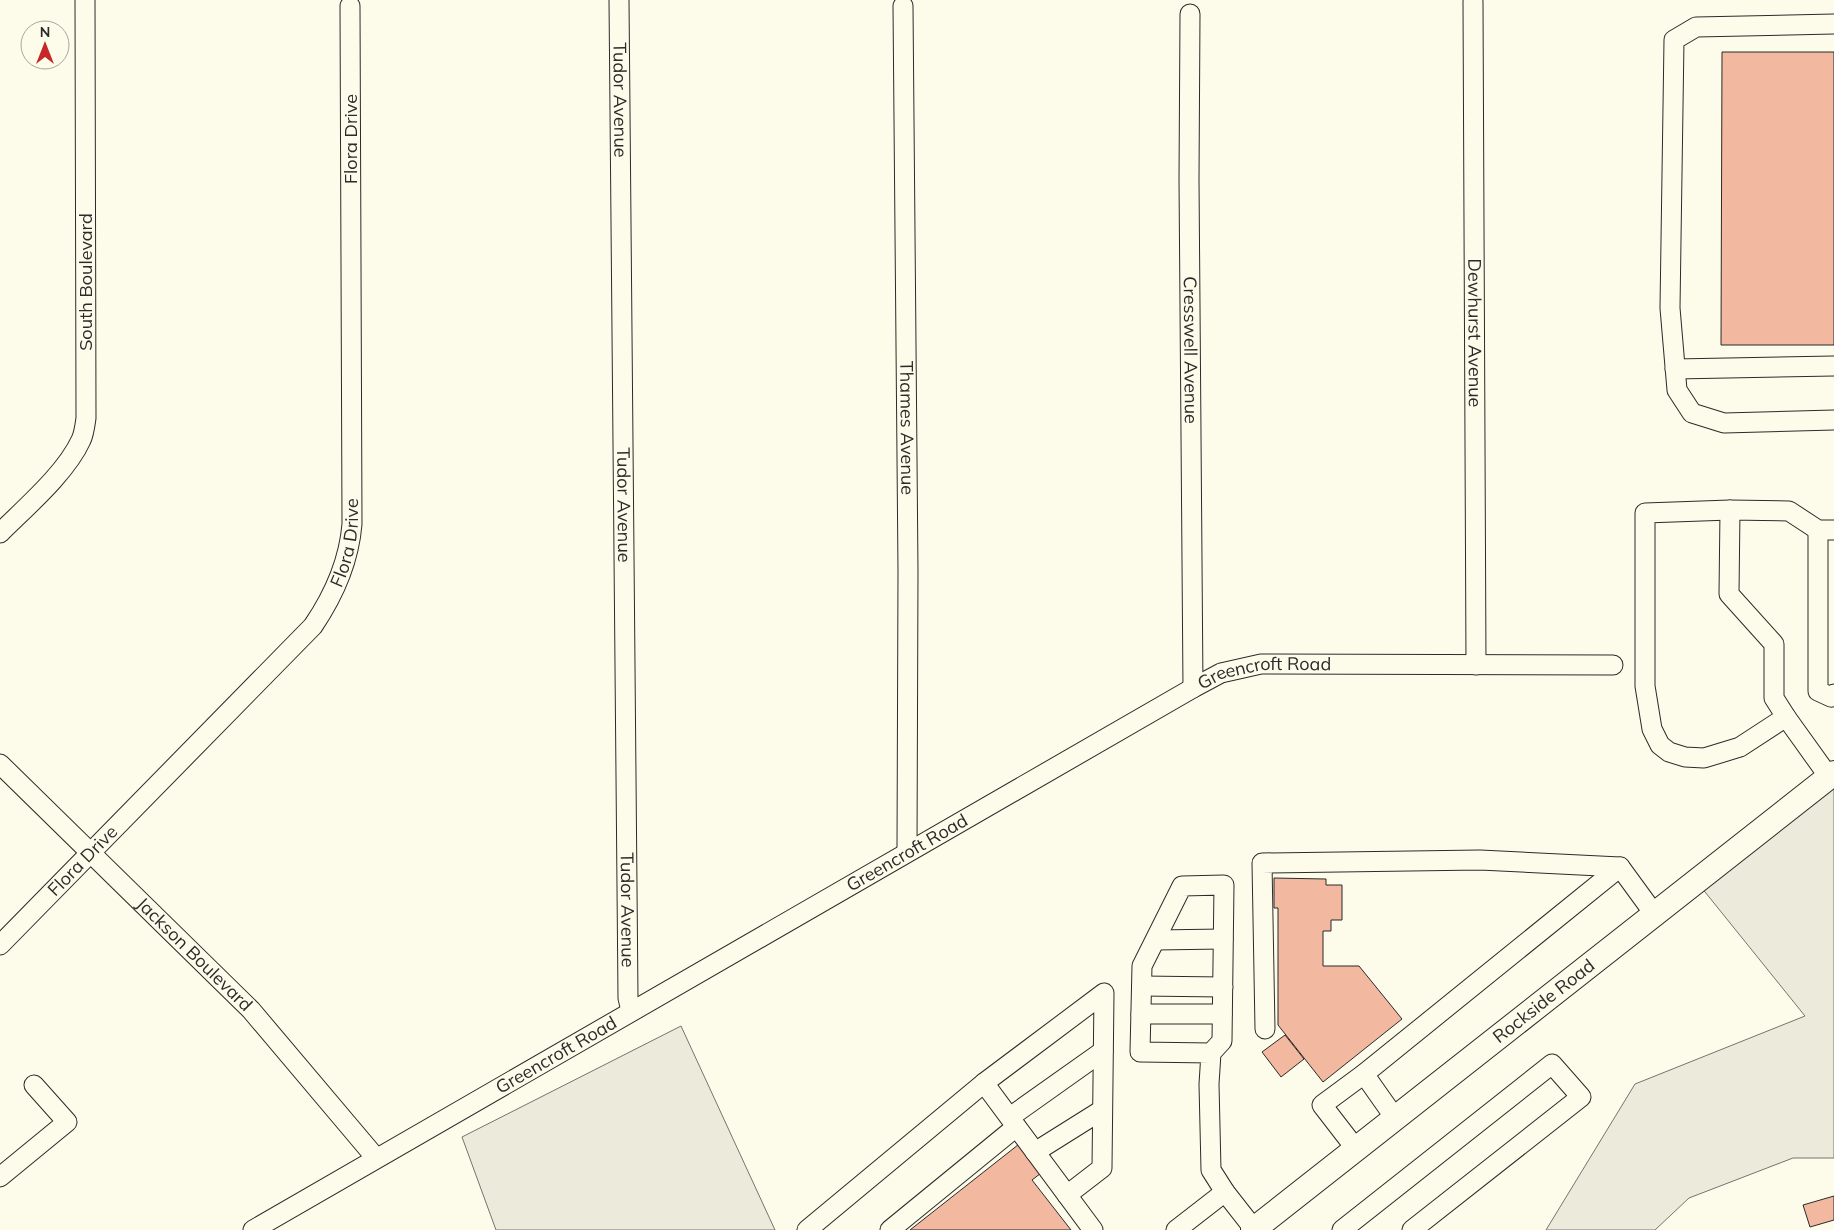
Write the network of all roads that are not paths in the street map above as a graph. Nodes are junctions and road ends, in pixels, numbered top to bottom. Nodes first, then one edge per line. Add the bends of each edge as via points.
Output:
1 (85, 0) edge
2 (619, 0) edge
3 (1473, 2) dead end
4 (350, 6) dead end
5 (903, 6) dead end
6 (1190, 14) dead end
7 (1834, 24) edge
8 (1834, 366) edge
9 (1675, 369) junction
10 (1834, 420) edge
11 (1730, 510) junction
12 (1826, 530) edge
13 (0, 533) edge
14 (1476, 665) junction
15 (1613, 665) dead end
16 (1193, 688) junction
17 (1834, 694) edge
18 (1786, 717) junction
19 (0, 764) edge
20 (1832, 775) edge
21 (907, 851) junction
22 (92, 852) junction
23 (1620, 867) junction
24 (1655, 915) junction
25 (1223, 939) junction
26 (1156, 940) junction
27 (0, 945) edge
28 (1142, 986) junction
29 (1223, 988) junction
30 (631, 1011) junction
31 (1141, 1014) junction
32 (1222, 1014) junction
33 (1264, 1029) dead end
34 (1103, 1051) junction
35 (1210, 1053) junction
36 (1364, 1074) junction
37 (984, 1083) junction
38 (34, 1085) dead end
39 (1102, 1110) junction
40 (1395, 1118) junction
41 (1013, 1122) junction
42 (1356, 1149) junction
43 (1035, 1152) junction
44 (376, 1158) junction
45 (0, 1177) edge
46 (1225, 1192) junction
47 (1067, 1195) junction
48 (254, 1230) edge
49 (807, 1230) edge
50 (890, 1230) edge
51 (1093, 1230) edge
52 (1176, 1230) edge
53 (1254, 1230) edge
54 (1342, 1230) edge
55 (1412, 1230) edge

1 - 13 street, South Boulevard via 86,418 82,438 74,454
2 - 30 street, Tudor Avenue via 628,998
3 - 14 street, Dewhurst Avenue
4 - 22 street, Flora Drive via 352,524 345,562 329,602 313,626
5 - 21 street, Thames Avenue
6 - 16 street, Cresswell Avenue
7 - 9 street via 1696,26 1674,40 1670,308
8 - 9 street
9 - 10 street via 1677,390 1692,413 1724,422
11 - 12 street via 1789,511
11 - 18 street via 1729,594 1774,644 1774,698
11 - 18 street via 1645,512 1645,686 1652,729 1660,745 1669,752 1704,758 1740,747
12 - 17 street via 1818,690 1831,697
14 - 15 street, Greencroft Road
14 - 16 street, Greencroft Road via 1261,664 1221,673
16 - 21 street, Greencroft Road
18 - 20 street
19 - 22 street, Jackson Boulevard
20 - 24 main road, Rockside Road
21 - 30 street, Greencroft Road
22 - 27 street, Flora Drive
22 - 44 street, Jackson Boulevard via 251,1010
23 - 24 street
23 - 33 street via 1480,860 1262,863
23 - 36 street
24 - 40 main road, Rockside Road
25 - 26 street
25 - 26 street via 1224,884 1182,886
25 - 29 street
26 - 28 street via 1142,966
28 - 29 street
28 - 31 street
29 - 32 street
30 - 44 street, Greencroft Road
31 - 32 street
31 - 35 street via 1140,1052
32 - 35 street via 1222,1041
34 - 37 street via 1104,993
34 - 39 street
34 - 41 street
35 - 46 street via 1211,1170
36 - 40 street
36 - 42 street via 1322,1105
37 - 41 street
37 - 49 street
38 - 45 street via 67,1122
39 - 43 street
39 - 47 street via 1102,1168
40 - 42 main road, Rockside Road
41 - 43 street
41 - 50 street
42 - 53 main road, Rockside Road
43 - 47 street
44 - 48 street, Greencroft Road
46 - 52 street
46 - 53 street
47 - 51 street
54 - 55 street via 1552,1064 1581,1097

